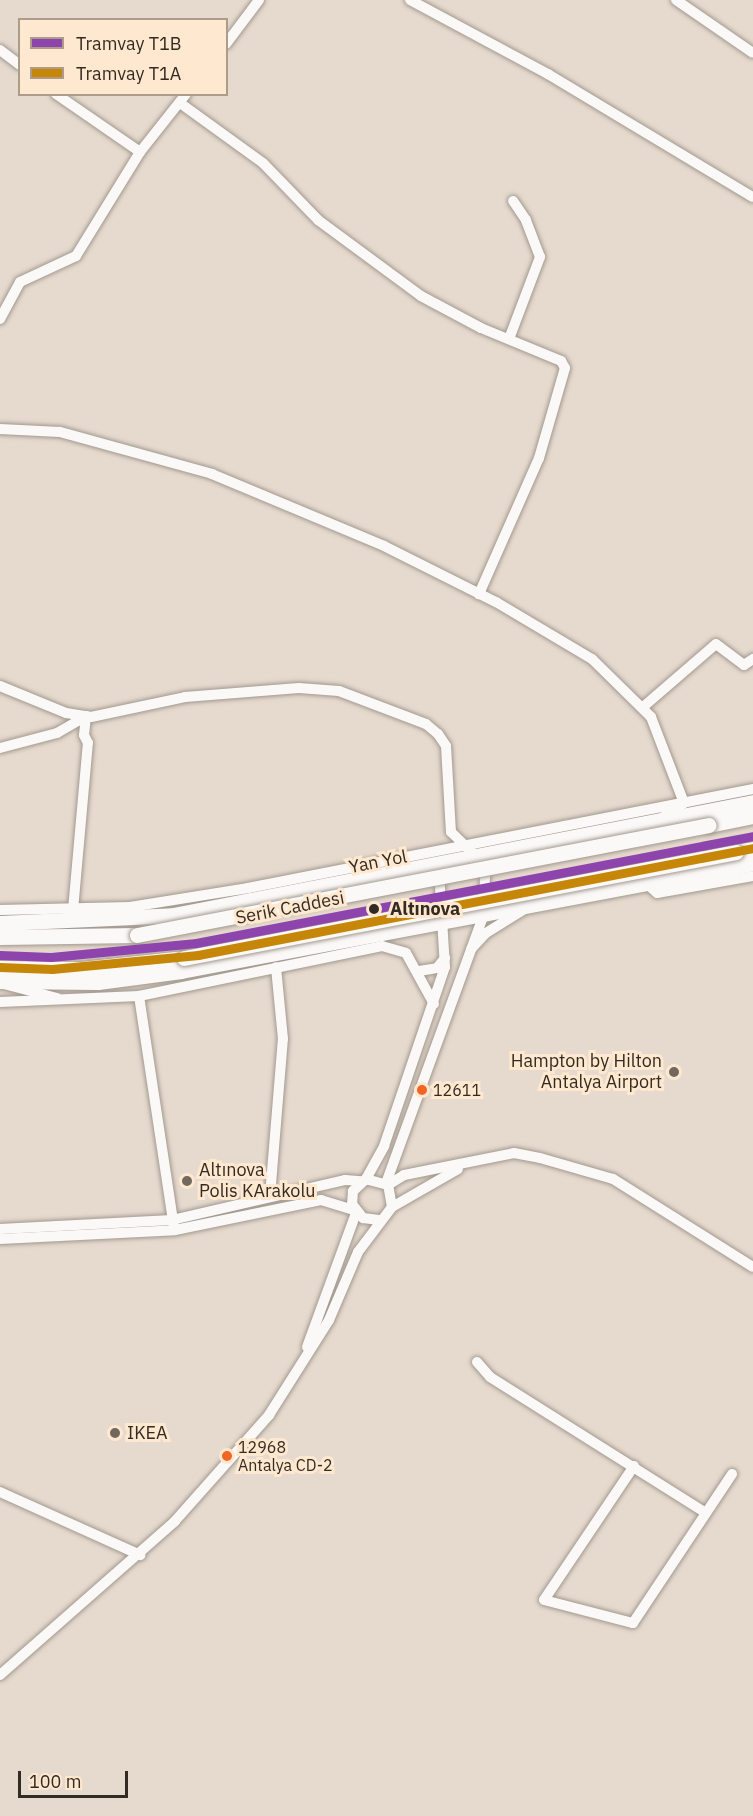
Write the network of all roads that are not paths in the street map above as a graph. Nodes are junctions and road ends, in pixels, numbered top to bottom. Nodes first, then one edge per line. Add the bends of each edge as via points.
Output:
1 (259, 0) edge
2 (410, 0) edge
3 (676, 0) edge
4 (228, 42) edge
5 (0, 50) edge
6 (753, 53) edge
7 (18, 64) edge
8 (59, 96) edge
9 (183, 99) edge
10 (140, 152) junction
11 (753, 197) edge
12 (513, 201) dead end
13 (0, 319) edge
14 (509, 339) junction
15 (0, 429) edge
16 (479, 594) junction
17 (753, 659) edge
18 (0, 686) edge
19 (643, 708) junction
20 (86, 716) junction
21 (0, 748) edge
22 (753, 789) edge
23 (738, 792) junction
24 (753, 800) edge
25 (684, 803) junction
26 (753, 816) edge
27 (658, 821) junction
28 (452, 832) junction
29 (465, 845) junction
30 (443, 849) junction
31 (753, 849) edge
32 (477, 857) junction
33 (753, 863) edge
34 (438, 866) junction
35 (753, 876) edge
36 (652, 888) junction
37 (533, 905) junction
38 (0, 910) edge
39 (73, 910) junction
40 (484, 914) junction
41 (444, 922) junction
42 (0, 923) edge
43 (0, 937) edge
44 (301, 951) junction
45 (467, 954) junction
46 (446, 958) junction
47 (276, 967) junction
48 (0, 968) edge
49 (419, 971) junction
50 (0, 982) edge
51 (139, 996) junction
52 (0, 1002) edge
53 (64, 1002) junction
54 (434, 1004) junction
55 (464, 1166) junction
56 (364, 1180) junction
57 (387, 1184) junction
58 (270, 1196) junction
59 (392, 1207) junction
60 (355, 1212) junction
61 (379, 1220) junction
62 (174, 1225) junction
63 (0, 1229) edge
64 (0, 1239) edge
65 (753, 1267) edge
66 (304, 1359) junction
67 (477, 1362) dead end
68 (634, 1466) junction
69 (732, 1474) dead end
70 (0, 1492) edge
71 (706, 1513) junction
72 (140, 1555) junction
73 (0, 1675) edge

1 - 4 street
2 - 11 street via 548,74
3 - 6 street
5 - 7 street
8 - 10 street
9 - 10 street
9 - 14 street via 263,163 318,220 364,256 453,314
10 - 13 street via 76,256 20,282
12 - 14 street via 526,220 540,257
14 - 16 street via 561,361 565,368 539,458
15 - 16 street via 60,432 212,474 384,546
16 - 19 street via 592,659
17 - 19 street via 744,665 716,644
18 - 20 street via 66,713
19 - 25 street via 651,717
20 - 21 street via 57,733
20 - 28 street via 185,698 299,688 339,691 426,724 438,735 446,747
20 - 39 street via 84,735 88,743
22 - 23 street, Yan Yol
23 - 24 street
23 - 25 street, Yan Yol
24 - 27 highway
25 - 27 street
25 - 29 street, Yan Yol
26 - 43 highway, Serik Caddesi, bridge via 137,934
27 - 32 highway
28 - 29 street
28 - 30 street
29 - 30 street, Yan Yol
29 - 32 street
30 - 34 street
30 - 39 street, Yan Yol via 248,888 130,907
31 - 48 highway, Serik Caddesi, bridge via 184,958 93,968
32 - 34 highway
32 - 40 street via 485,876
33 - 36 highway
34 - 41 street
34 - 42 highway via 173,915
35 - 36 street
36 - 37 highway
37 - 40 highway
37 - 45 street via 486,933
38 - 39 street, Yan Yol
40 - 41 highway
40 - 45 street
41 - 44 highway
41 - 46 street
44 - 47 street
44 - 50 highway via 98,982
45 - 57 street
46 - 49 street via 436,968
46 - 54 street
47 - 49 street via 382,946 406,953
47 - 51 street
47 - 58 street via 283,1039
49 - 54 street
50 - 53 street
51 - 53 street
51 - 62 street
52 - 53 street
54 - 56 street via 384,1146
55 - 57 street via 404,1175
55 - 59 street
55 - 65 street via 514,1153 613,1179
56 - 57 street
56 - 58 street via 345,1180
56 - 60 street via 353,1191
57 - 59 street
58 - 62 street
59 - 61 street
60 - 61 street
60 - 62 street via 321,1200
60 - 66 street
61 - 66 street via 358,1252 329,1320
62 - 63 street
62 - 64 street
66 - 72 street via 269,1415
67 - 68 street via 490,1377
68 - 71 street
68 - 71 street via 544,1600 633,1623
69 - 71 street
70 - 72 street
72 - 73 street

